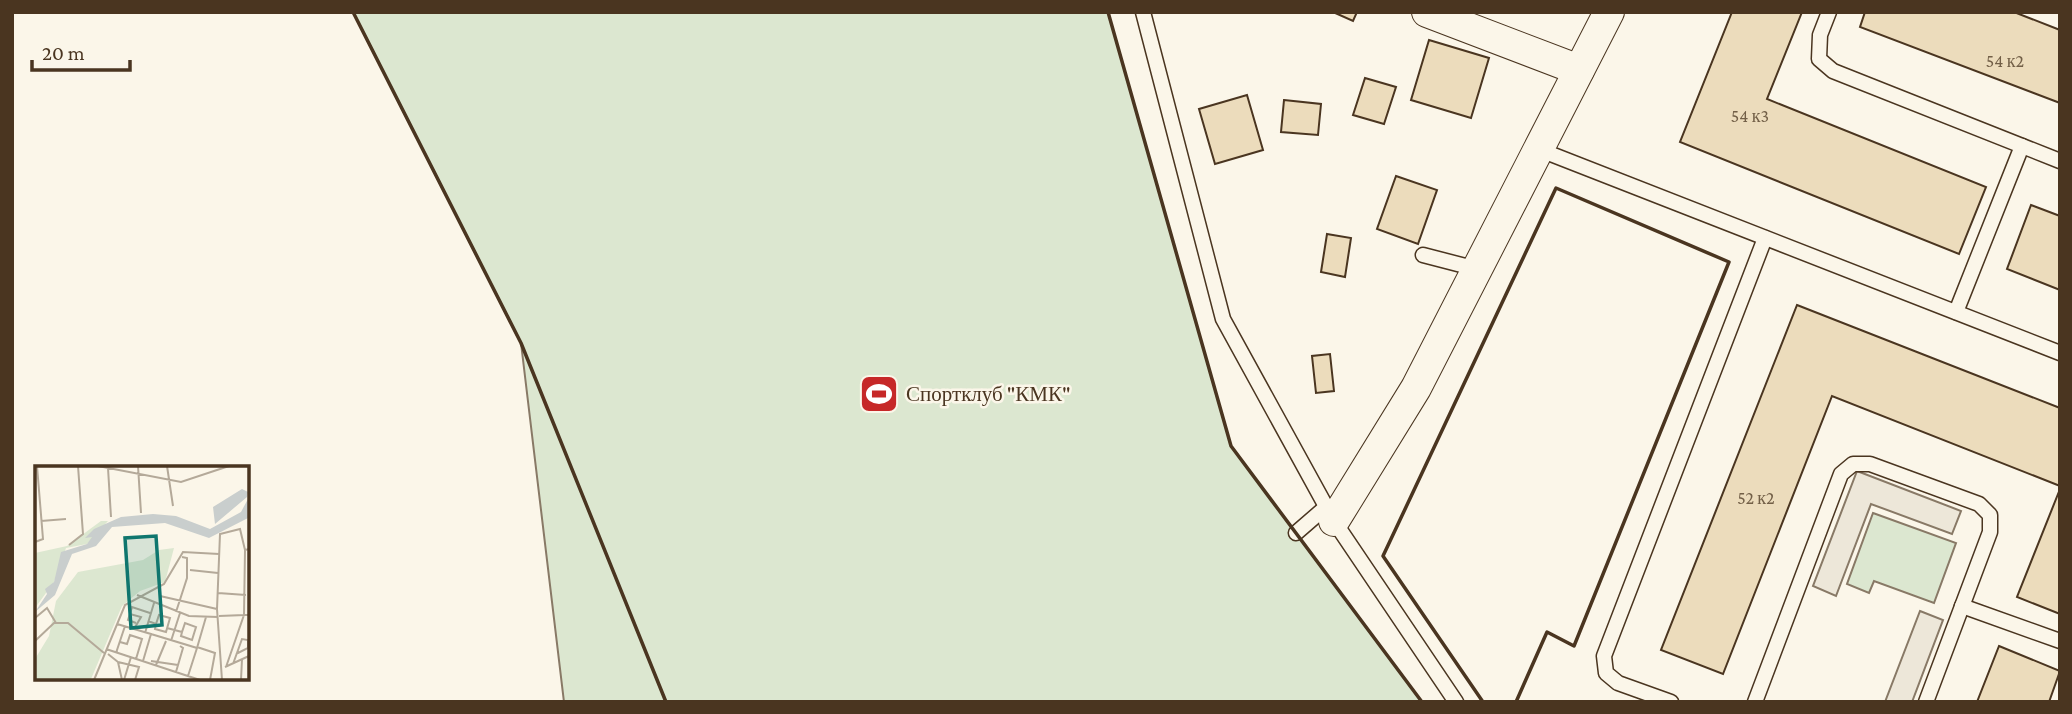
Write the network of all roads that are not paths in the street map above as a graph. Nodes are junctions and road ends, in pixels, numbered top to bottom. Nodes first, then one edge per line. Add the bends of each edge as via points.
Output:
1 (1143, 12) edge
2 (1427, 12) edge
3 (1609, 12) edge
4 (1829, 12) edge
5 (1579, 70) junction
6 (2022, 146) junction
7 (1538, 149) junction
8 (2060, 161) edge
9 (1765, 238) junction
10 (1423, 255) dead end
11 (1477, 269) junction
12 (1956, 312) junction
13 (2060, 353) edge
14 (1330, 514) junction
15 (1296, 533) dead end
16 (1962, 606) junction
17 (2060, 641) edge
18 (1456, 702) edge
19 (1671, 702) edge
20 (1755, 702) edge
21 (1926, 702) edge

1 - 14 lane via 1223,319
2 - 5 street
3 - 5 street
4 - 6 lane via 1820,35 1819,59 1833,71
5 - 7 street
6 - 8 lane
6 - 12 lane
7 - 9 lane
7 - 11 street
9 - 12 lane
9 - 19 lane via 1605,656 1606,673 1618,683
10 - 11 lane
11 - 14 street via 1416,388
12 - 13 lane
14 - 15 lane
14 - 18 lane
16 - 17 lane
16 - 20 lane via 1990,532 1990,515 1979,504 1870,464 1853,464 1841,474
16 - 21 lane

